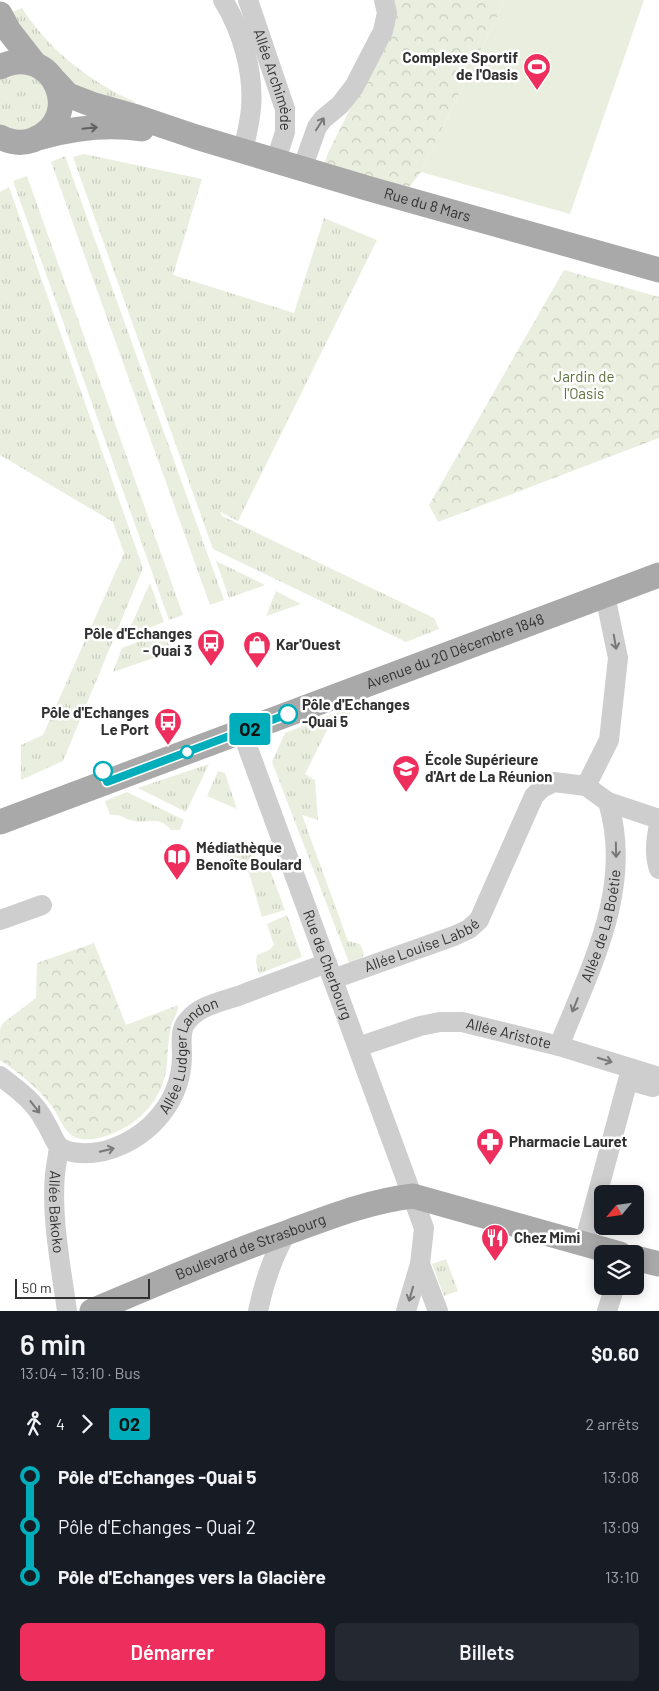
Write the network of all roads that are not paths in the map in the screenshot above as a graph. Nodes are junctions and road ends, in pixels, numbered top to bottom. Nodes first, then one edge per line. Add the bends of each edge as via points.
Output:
1 (223, 0) edge
2 (248, 0) edge
3 (384, 0) edge
4 (0, 14) edge
5 (34, 63) junction
6 (0, 67) edge
7 (55, 81) junction
8 (42, 137) junction
9 (196, 137) junction
10 (6, 145) edge
11 (243, 151) junction
12 (276, 160) junction
13 (302, 169) junction
14 (659, 270) edge
15 (659, 575) edge
16 (605, 595) junction
17 (242, 732) junction
18 (586, 786) junction
19 (608, 802) junction
20 (659, 819) edge
21 (0, 822) edge
22 (659, 824) edge
23 (659, 869) edge
24 (42, 905) dead end
25 (0, 920) edge
26 (330, 971) junction
27 (559, 1046) junction
28 (358, 1048) junction
29 (0, 1076) edge
30 (659, 1077) edge
31 (659, 1089) edge
32 (59, 1147) junction
33 (413, 1196) junction
34 (287, 1232) junction
35 (584, 1244) junction
36 (594, 1247) edge
37 (240, 1249) junction
38 (644, 1260) edge
39 (420, 1264) junction
40 (659, 1264) edge
41 (266, 1277) junction
42 (612, 1295) edge
43 (67, 1311) edge
44 (92, 1311) edge
45 (258, 1311) edge
46 (406, 1311) edge
47 (438, 1311) edge
48 (607, 1311) edge

1 - 11 street via 240,37 250,75 251,109
2 - 12 street, Allée Archimède via 285,110 285,132
13 -> 3 street via 317,127 354,88 383,31 387,13
4 - 5 main road, Rue du 8 Mars
5 - 6 main road via 15,62
5 - 7 main road, Rue du 8 Mars
7 - 8 main road via 61,105 58,118
7 - 9 main road, Rue du 8 Mars via 68,95
8 -> 9 main road, Rue du 8 Mars via 96,127 134,128
8 - 10 main road, Rue du 8 Mars
9 - 11 main road, Rue du 8 Mars
11 - 12 main road, Rue du 8 Mars
12 - 13 main road, Rue du 8 Mars
13 - 14 main road, Rue du 8 Mars
15 - 16 main road, Avenue du 20 Décembre 1848
16 - 17 main road, Avenue du 20 Décembre 1848
16 -> 18 street via 618,658 609,740
17 - 21 main road, Avenue du 20 Décembre 1848
17 - 26 street, Rue de Cherbourg
18 - 19 street
18 - 26 street, Allée Louise Labbé via 554,782 534,796 479,920 469,929
19 - 20 street
19 -> 27 street, Allée de La Boétie via 616,848 613,898 600,946
22 - 23 street via 656,842
24 - 25 street
26 - 28 street, Rue de Cherbourg
32 -> 26 street, Allée Ludger Landon via 78,1153 109,1150 131,1141 153,1124 167,1108 176,1089 181,1070 182,1030 192,1016 210,1006
27 - 28 street, Allée Aristote via 462,1022 440,1022
27 -> 30 street, Allée Aristote
28 - 33 street, Rue de Cherbourg
29 -> 32 street via 33,1103
31 - 35 street via 628,1080
32 - 43 street, Allée Bakoko via 54,1200
33 - 34 main road, Boulevard de Strasbourg via 383,1200
33 - 35 main road
33 - 39 street, Rue de Cherbourg via 424,1228
34 - 37 main road, Boulevard de Strasbourg
34 - 41 street
35 - 36 main road
37 - 41 street via 252,1252
37 - 44 main road, Boulevard de Strasbourg
38 - 40 main road
39 -> 46 street, Rue de Cherbourg
39 - 47 street
41 - 45 street
42 - 48 street

